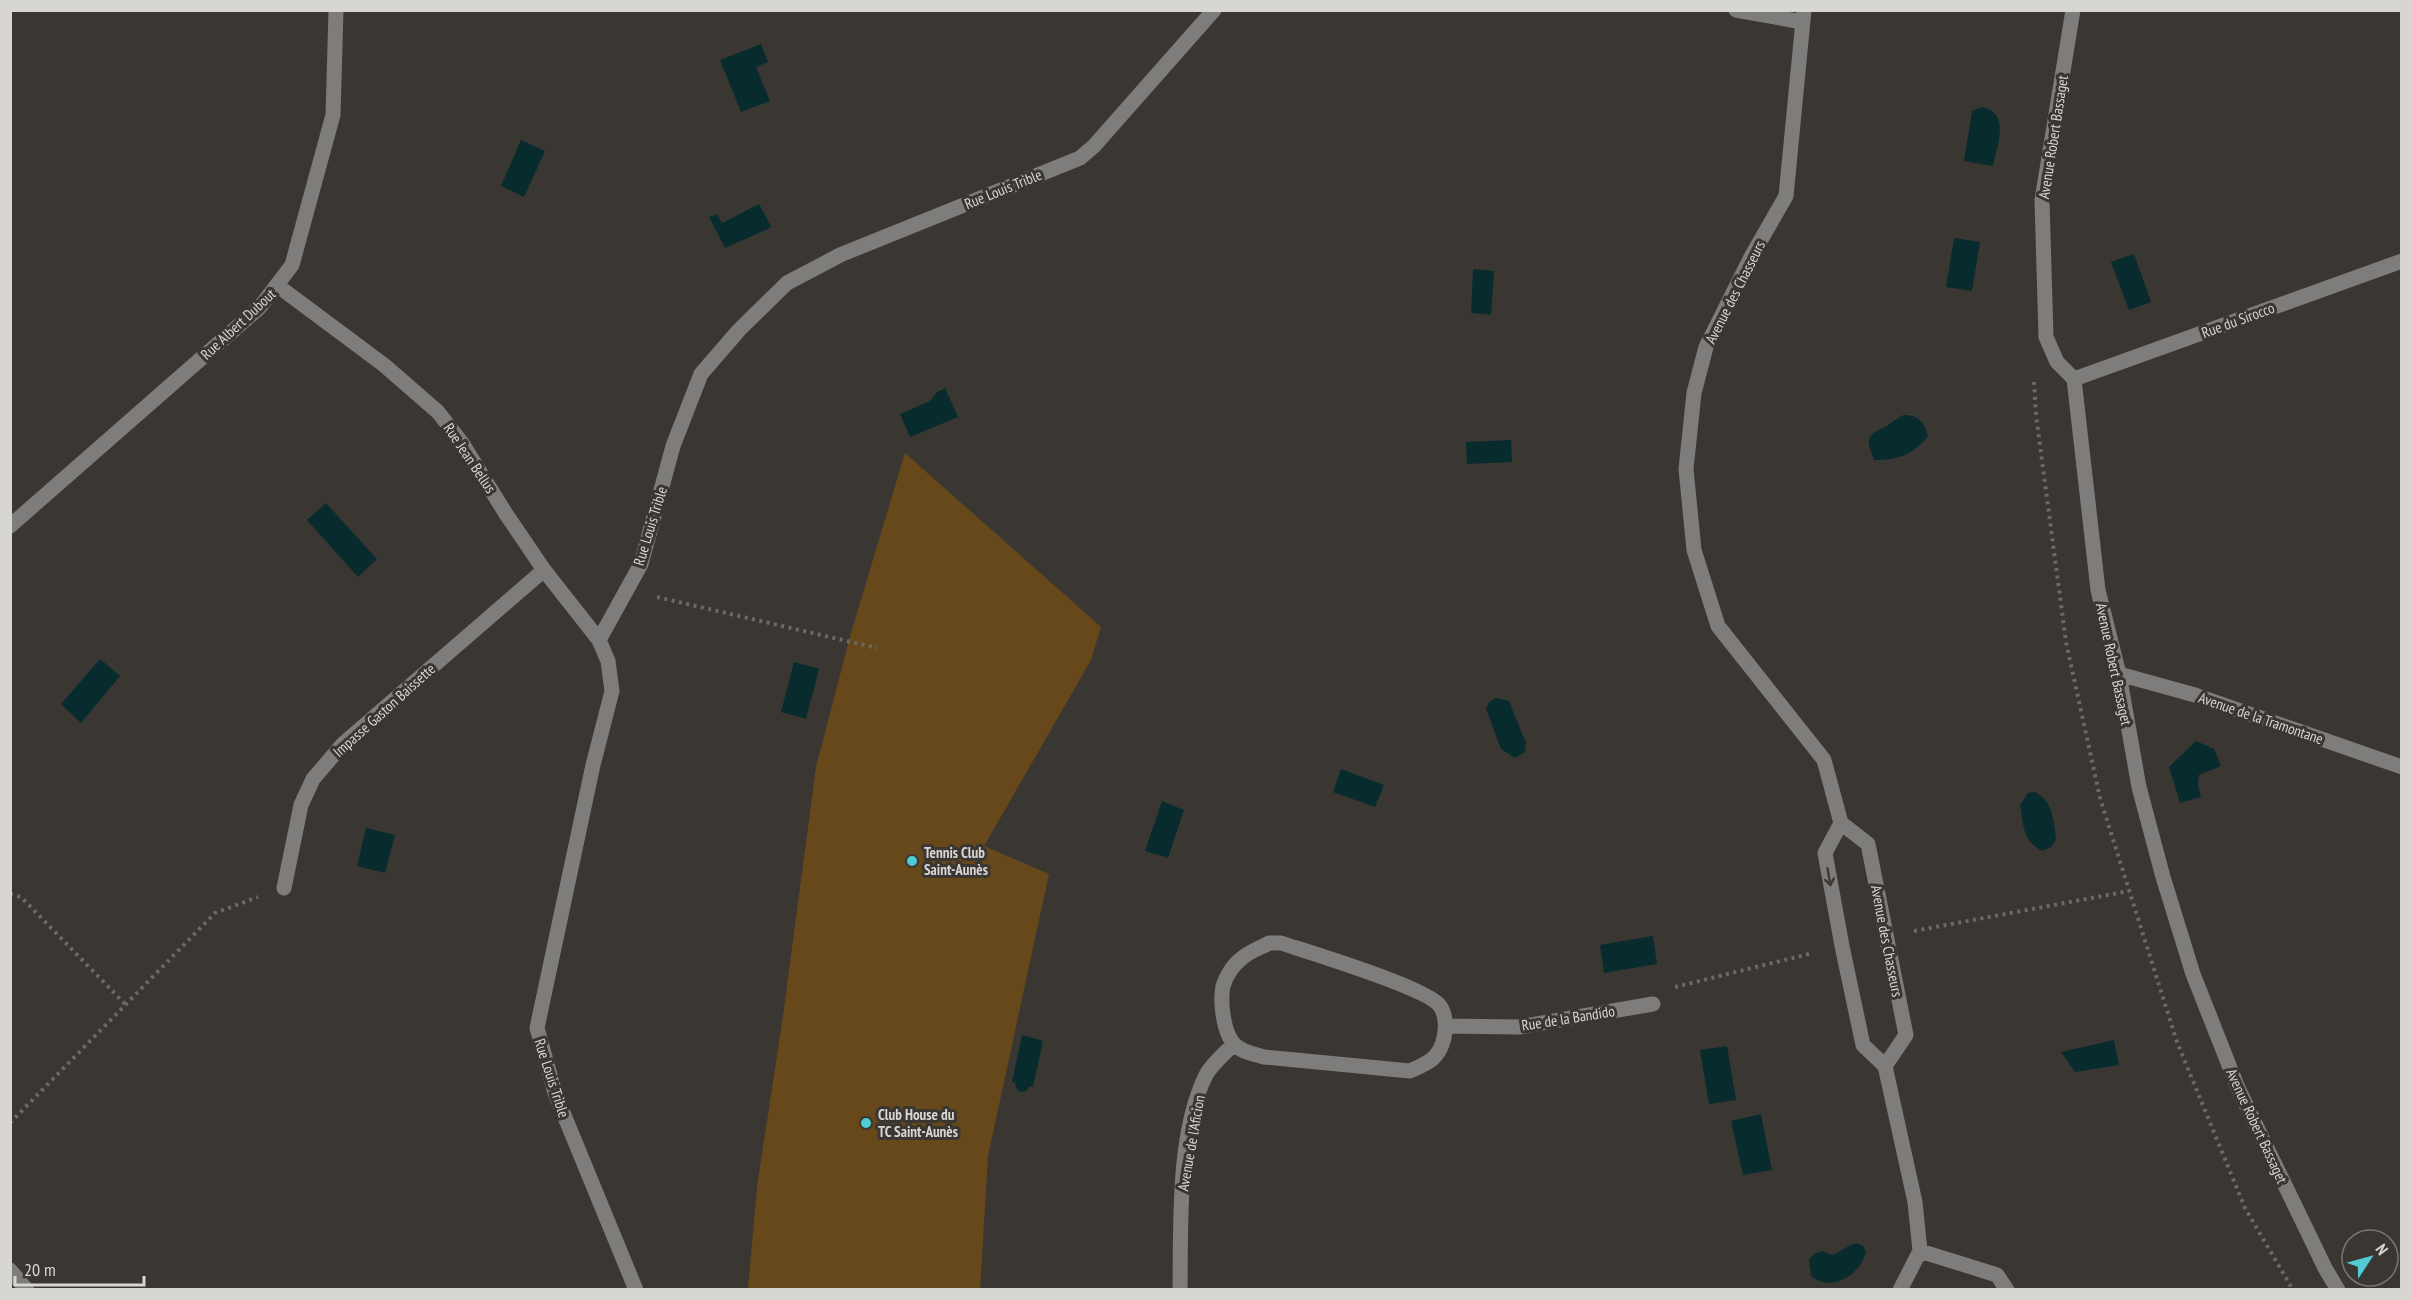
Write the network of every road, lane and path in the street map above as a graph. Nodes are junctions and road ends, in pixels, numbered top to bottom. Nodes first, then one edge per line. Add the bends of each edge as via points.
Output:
1 (336, 10) edge
2 (1214, 10) edge
3 (1736, 10) edge
4 (2073, 10) edge
5 (1803, 16) edge
6 (2402, 261) edge
7 (278, 286) junction
8 (2074, 379) junction
9 (10, 526) edge
10 (544, 570) junction
11 (627, 590) junction
12 (599, 640) junction
13 (878, 648) dead end
14 (2119, 674) junction
15 (2402, 767) edge
16 (1841, 823) junction
17 (284, 888) joint
18 (10, 894) edge
19 (1653, 1004) dead end
20 (126, 1005) junction
21 (1446, 1026) junction
22 (1234, 1044) junction
23 (1885, 1066) junction
24 (10, 1123) edge
25 (1920, 1251) junction
26 (10, 1270) edge
27 (27, 1290) edge
28 (636, 1290) edge
29 (1180, 1290) edge
30 (1900, 1290) edge
31 (2007, 1290) edge
32 (2338, 1290) edge

1 - 7 street, Rue Albert Dubout via 333,115 292,266
2 - 11 street, Rue Louis Trible via 1080,158 840,255 787,283 739,330 701,374 673,446 641,564
3 - 5 street
4 - 8 street, Avenue Robert Bassaget via 2042,200 2046,337 2057,362
5 - 16 street, Avenue des Chasseurs via 1786,196 1706,347 1694,393 1686,469 1694,550 1718,626 1824,760
6 - 8 street, Rue du Sirocco
7 - 9 street, Rue Albert Dubout via 260,307
7 - 10 street, Rue Jean Bellus via 384,364 438,412
8 - 14 street, Avenue Robert Bassaget via 2098,591
10 - 12 street, Rue Jean Bellus
10 - 17 street, Impasse Gaston Baissette via 344,744 313,779 301,805
11 - 12 street, Rue Louis Trible
11 - 13 path
12 - 28 street, Rue Louis Trible via 608,660 612,691 590,776 537,1028 555,1093
14 - 15 street, Avenue de la Tramontane via 2195,695
14 - 32 street, Avenue Robert Bassaget via 2139,787 2193,974 2238,1088
16 -> 23 street via 1825,853 1827,865 1863,1045
16 - 23 street, Avenue des Chasseurs via 1868,844 1906,1035
17 - 20 path via 215,913
18 - 20 path via 21,897
19 - 21 street, Rue de la Bandido via 1520,1027
20 - 24 path
21 - 22 street via 1442,1047 1431,1062 1410,1071 1264,1057
21 - 22 street via 1440,1005 1419,991 1281,943 1269,943 1241,958 1223,987 1224,1017
22 - 29 street, Avenue de l'Aficion via 1208,1072 1194,1111 1182,1177
23 - 25 street via 1915,1202
25 - 30 street
25 - 31 street via 1997,1275
26 - 27 street

